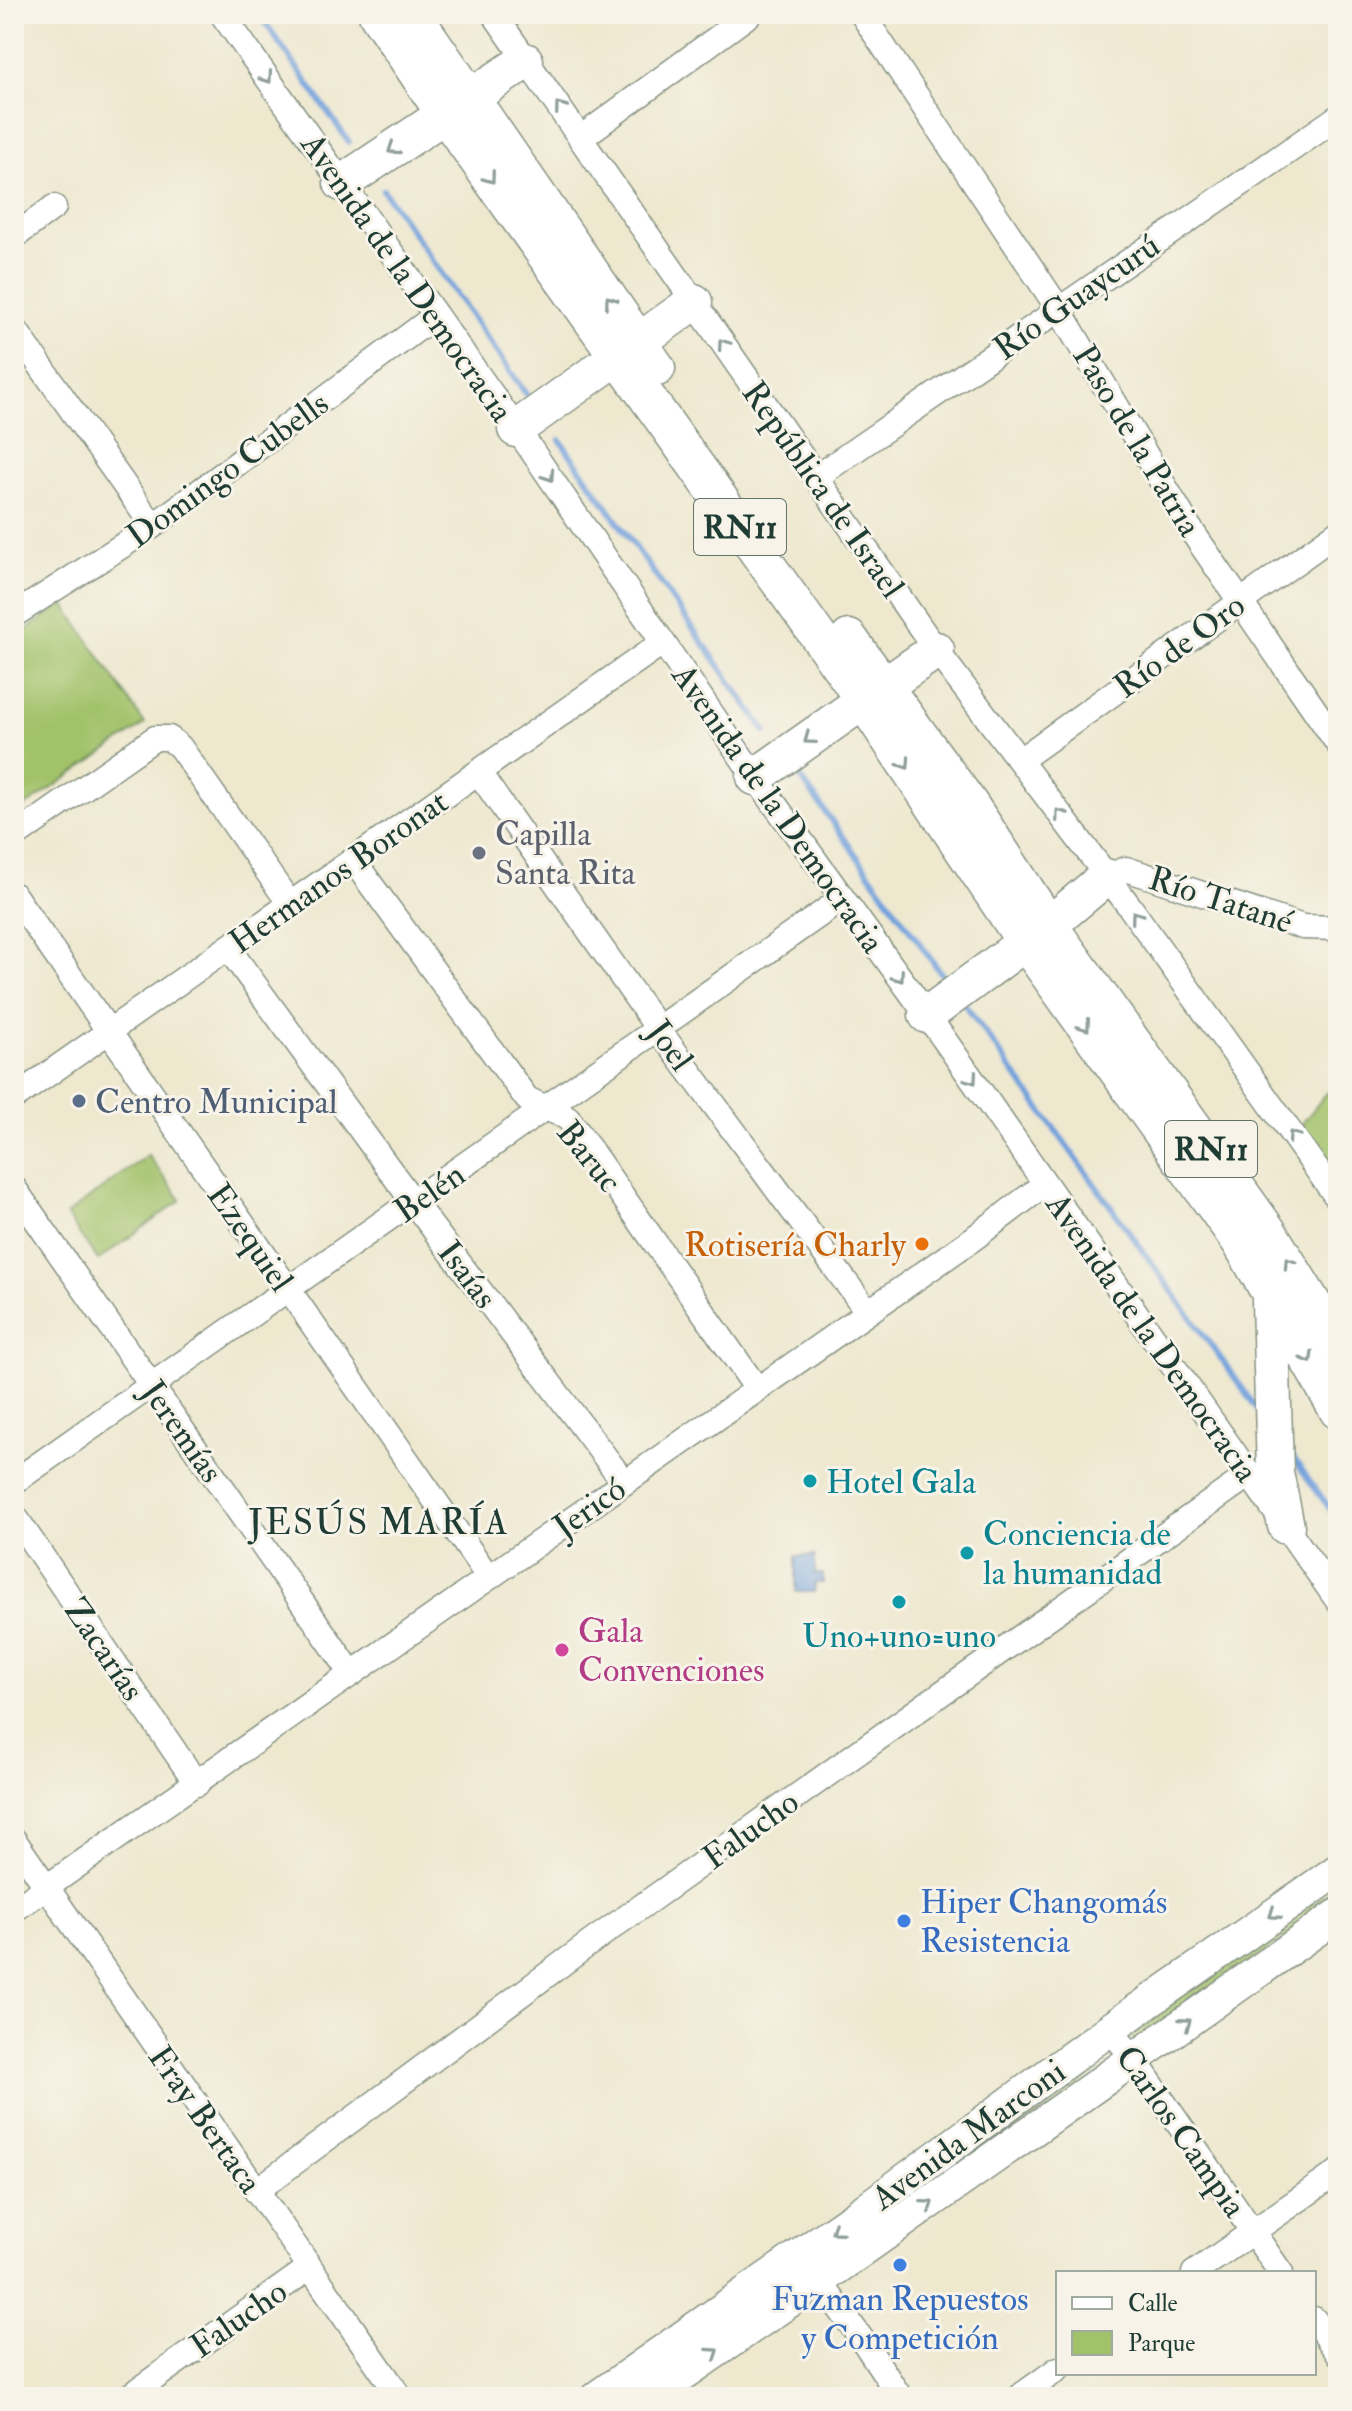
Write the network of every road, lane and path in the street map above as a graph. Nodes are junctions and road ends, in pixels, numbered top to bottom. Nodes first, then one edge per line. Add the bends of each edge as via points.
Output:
1 (222, 14) edge
2 (377, 14) edge
3 (413, 14) edge
4 (494, 14) edge
5 (750, 14) edge
6 (862, 14) edge
7 (525, 61) junction
8 (458, 107) junction
9 (1338, 117) edge
10 (582, 137) junction
11 (342, 183) junction
12 (54, 207) dead end
13 (14, 237) edge
14 (694, 302) junction
15 (1058, 308) junction
16 (435, 316) junction
17 (14, 328) edge
18 (627, 348) junction
19 (516, 429) junction
20 (816, 477) junction
21 (153, 526) junction
22 (1338, 532) edge
23 (1241, 601) junction
24 (14, 615) edge
25 (662, 643) junction
26 (936, 650) junction
27 (872, 692) junction
28 (1338, 744) edge
29 (1020, 760) junction
30 (479, 773) junction
31 (755, 777) junction
32 (14, 837) edge
33 (353, 860) junction
34 (1106, 877) junction
35 (14, 895) edge
36 (842, 899) junction
37 (290, 904) junction
38 (1338, 928) edge
39 (1037, 934) junction
40 (228, 948) junction
41 (927, 1015) junction
42 (658, 1029) junction
43 (109, 1032) junction
44 (14, 1098) edge
45 (547, 1109) junction
46 (1045, 1184) junction
47 (14, 1188) edge
48 (1338, 1199) edge
49 (414, 1203) junction
50 (288, 1290) junction
51 (1269, 1291) junction
52 (868, 1312) junction
53 (1338, 1344) edge
54 (151, 1386) junction
55 (757, 1389) junction
56 (1338, 1411) edge
57 (1249, 1475) junction
58 (14, 1482) edge
59 (624, 1482) junction
60 (14, 1515) edge
61 (1286, 1526) junction
62 (489, 1578) junction
63 (1338, 1601) edge
64 (352, 1674) junction
65 (197, 1784) junction
66 (14, 1840) edge
67 (1338, 1870) edge
68 (47, 1887) junction
69 (14, 1910) edge
70 (1338, 1915) edge
71 (1110, 2029) junction
72 (1134, 2059) junction
73 (1338, 2172) edge
74 (256, 2191) junction
75 (1252, 2232) junction
76 (799, 2256) junction
77 (309, 2268) junction
78 (1197, 2271) edge
79 (1280, 2271) edge
80 (820, 2280) junction
81 (1316, 2322) edge
82 (1338, 2353) edge
83 (1056, 2370) edge
84 (128, 2397) edge
85 (400, 2397) edge
86 (597, 2397) edge
87 (650, 2397) edge
88 (900, 2397) edge
89 (1019, 2397) edge

1 -> 11 street, Avenida de la Democracia
2 - 8 highway, RN11
3 - 8 highway, RN11
4 - 7 street, República de Israel
5 - 10 street
6 - 15 street, Paso de la Patria
7 - 8 highway
10 -> 7 street, República de Israel
8 -> 11 highway
8 - 18 highway, RN11
9 - 15 street, Río Guaycurú
10 - 14 street, República de Israel
11 - 16 street, Avenida de la Democracia
12 - 13 street
14 - 18 highway
20 -> 14 street, República de Israel
15 - 20 street, Río Guaycurú
15 - 23 street, Paso de la Patria via 1189,527
16 - 19 street, Avenida de la Democracia
16 - 21 street, Domingo Cubells
17 - 21 street
18 - 19 highway
18 - 27 highway, RN11 via 787,554
19 -> 25 street, Avenida de la Democracia
20 - 26 street, República de Israel
21 - 24 street, Domingo Cubells
22 - 23 street, Río de Oro
23 - 28 street, Paso de la Patria
23 - 29 street, Río de Oro
25 - 30 street, Hermanos Boronat
25 - 31 street, Avenida de la Democracia
26 - 27 highway
26 - 29 street, República de Israel
27 -> 31 highway
27 - 39 highway, RN11 via 971,806
34 -> 29 street, República de Israel
30 - 33 street, Hermanos Boronat
30 - 42 street, Joel
31 - 36 street, Avenida de la Democracia
32 - 37 street via 155,738 169,738
33 - 37 street, Hermanos Boronat
33 - 45 street, Baruc via 527,1099
34 - 38 street, Río Tatané via 1126,869 1303,927
34 - 39 highway
48 -> 34 street, República de Israel
35 - 43 street, Ezequiel
36 -> 41 street, Avenida de la Democracia
36 - 42 street, Belén
37 - 40 street, Hermanos Boronat
39 - 41 highway
39 -> 51 highway, RN11
53 -> 39 highway, RN11 via 1268,1231
40 - 43 street, Hermanos Boronat
40 - 49 street, Isaías
41 -> 46 street, Avenida de la Democracia
42 - 45 street, Belén
42 - 52 street, Joel
43 - 44 street, Hermanos Boronat
43 - 50 street, Ezequiel
45 - 49 street, Belén
45 - 55 street, Baruc via 568,1118
46 - 52 street, Jericó
46 - 57 street, Avenida de la Democracia
47 - 54 street, Jeremías
49 - 50 street, Belén
49 - 59 street, Isaías
50 - 54 street, Belén
50 - 62 street, Ezequiel
51 -> 56 highway, RN11
51 - 61 highway via 1275,1472
52 - 55 street, Jericó
54 - 58 street, Belén
54 - 64 street, Jeremías
55 - 59 street, Jericó
57 - 61 street, Avenida de la Democracia
57 - 74 street, Falucho via 590,1943
59 - 62 street, Jericó
60 - 65 street, Zacarías
61 - 63 street, Avenida de la Democracia
62 - 64 street, Jericó
64 - 65 street, Jericó
65 - 68 street, Jericó
66 - 68 street, Fray Bertaca
67 -> 71 main road, Avenida Marconi
68 - 69 street, Jericó
68 - 74 street, Fray Bertaca
72 -> 70 main road, Avenida Marconi
71 - 72 street, Carlos Campia
71 -> 76 main road, Avenida Marconi
72 - 75 street, Carlos Campia
80 -> 72 main road, Avenida Marconi
73 - 75 street
74 - 77 street, Fray Bertaca
75 - 78 street
75 - 79 street, Carlos Campia
76 - 80 street
76 - 86 main road, Avenida Marconi
77 - 84 street, Falucho
77 - 85 street, Fray Bertaca
87 -> 80 main road, Avenida Marconi
80 - 88 street
81 - 82 street
83 - 89 street

